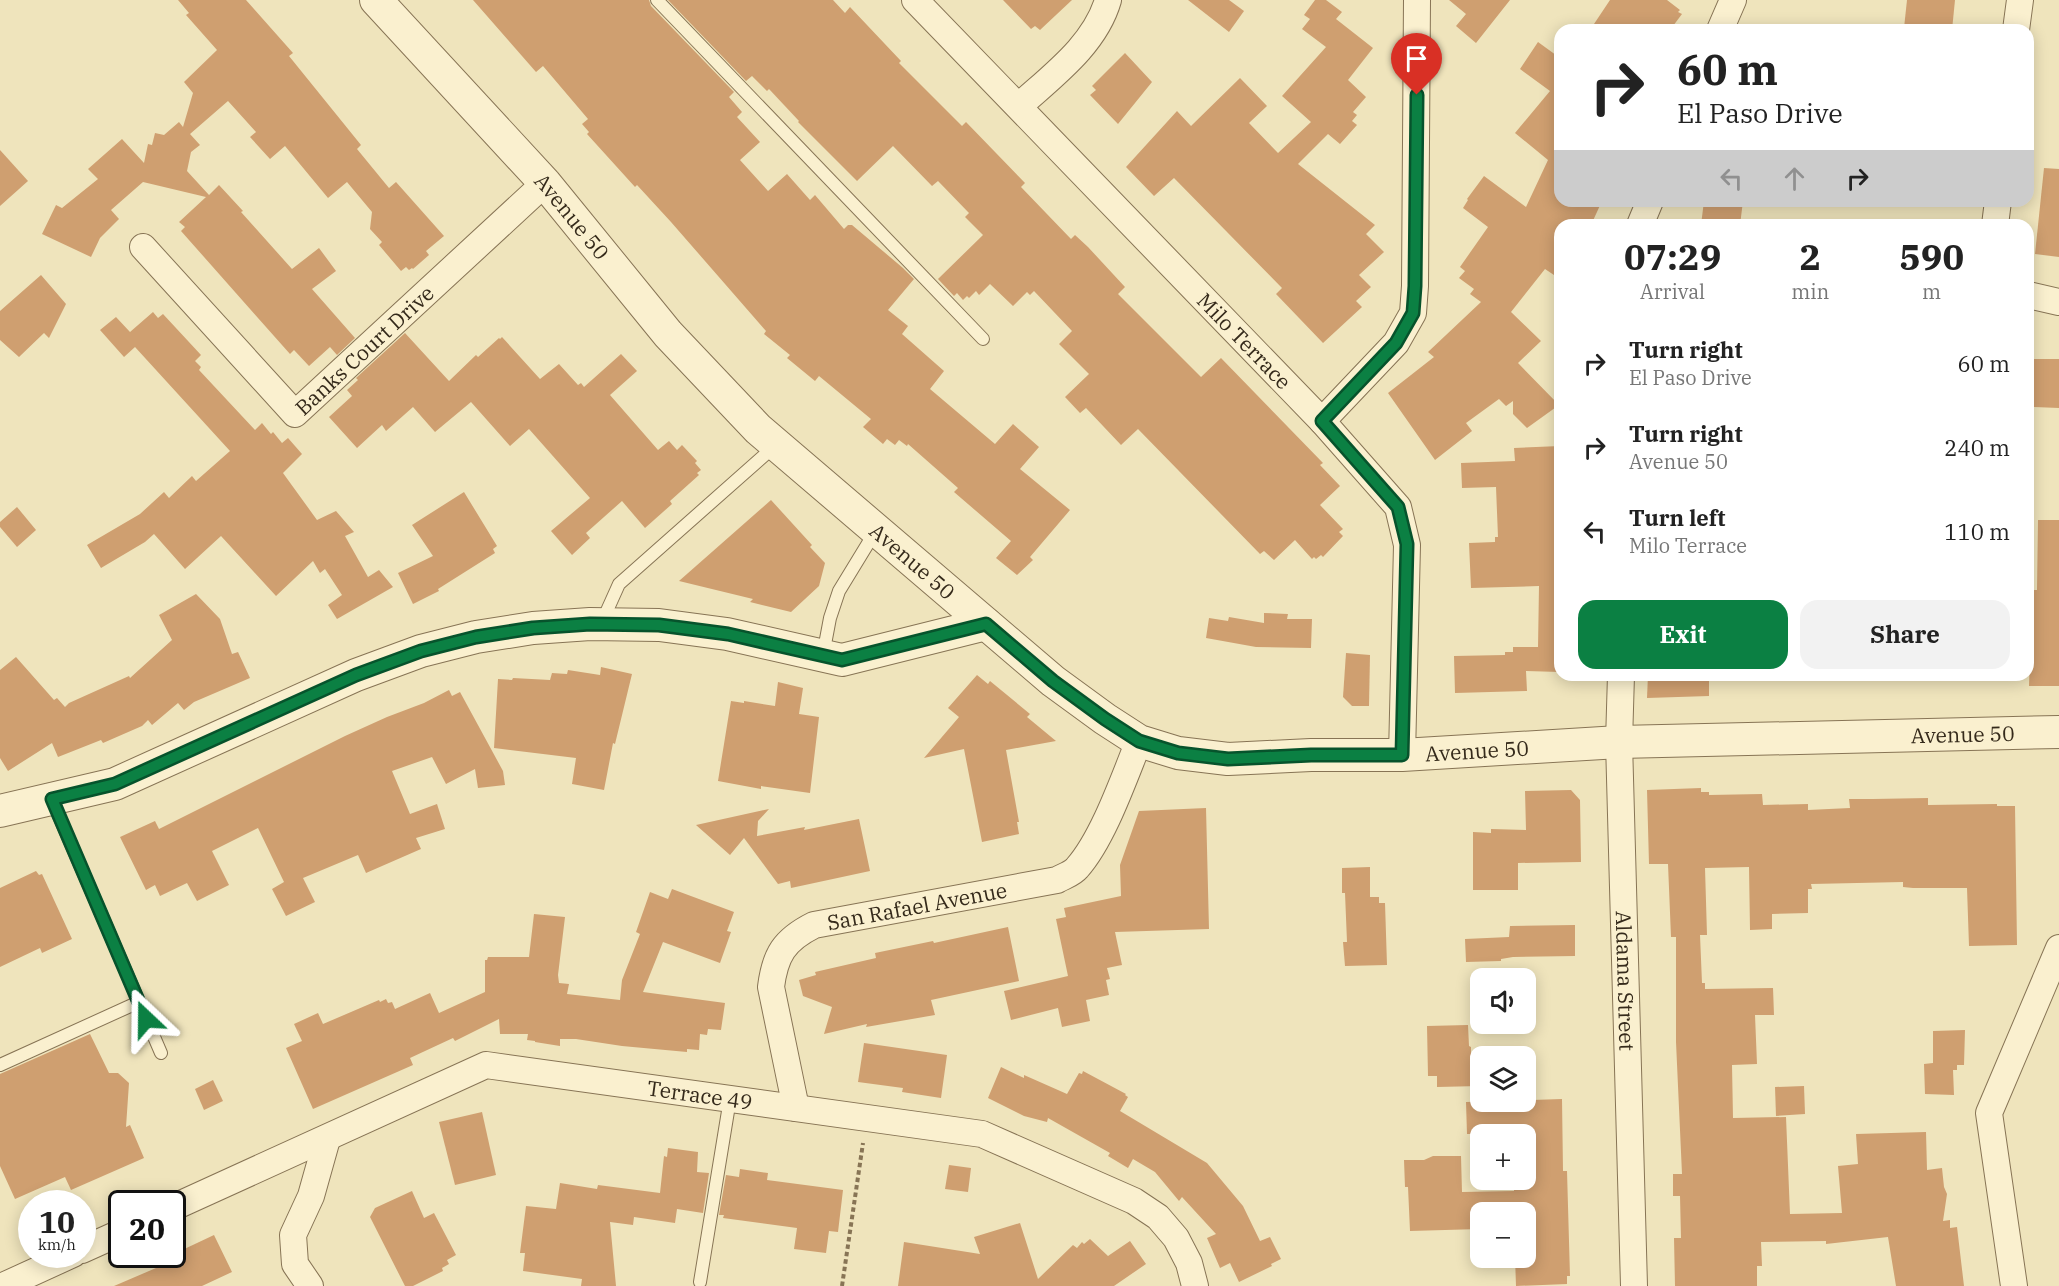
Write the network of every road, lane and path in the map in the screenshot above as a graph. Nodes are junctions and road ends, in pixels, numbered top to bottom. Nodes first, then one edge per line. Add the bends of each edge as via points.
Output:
1 (376, 0) edge
2 (657, 0) edge
3 (915, 0) edge
4 (1108, 0) edge
5 (1418, 0) edge
6 (1733, 0) edge
7 (2020, 0) edge
8 (1723, 24) edge
9 (2017, 24) edge
10 (1019, 106) junction
11 (544, 183) junction
12 (143, 247) dead end
13 (2034, 296) edge
14 (2059, 302) edge
15 (983, 339) dead end
16 (1322, 421) junction
17 (777, 445) junction
18 (876, 530) junction
19 (601, 624) junction
20 (986, 624) junction
21 (822, 656) junction
22 (1621, 681) edge
23 (2059, 732) edge
24 (1139, 741) junction
25 (1619, 742) junction
26 (2059, 752) edge
27 (1402, 755) junction
28 (52, 799) junction
29 (0, 811) edge
30 (2059, 948) edge
31 (2054, 973) edge
32 (138, 1002) junction
33 (160, 1053) dead end
34 (0, 1065) edge
35 (730, 1099) junction
36 (796, 1108) junction
37 (866, 1118) junction
38 (327, 1138) junction
39 (186, 1202) edge
40 (42, 1268) edge
41 (700, 1282) dead end
42 (3, 1286) edge
43 (310, 1286) edge
44 (842, 1286) edge
45 (1195, 1286) edge
46 (1634, 1286) edge
47 (2014, 1286) edge

1 - 11 street, Avenue 50
2 - 15 lane
3 - 10 street, Milo Terrace
4 - 10 street via 1094,31
5 - 16 street via 1413,313 1396,343
6 - 8 street
7 - 9 street
10 - 16 street, Milo Terrace
11 - 12 street, Banks Court Drive via 295,414
11 - 17 street, Avenue 50 via 668,334
13 - 14 street
16 - 27 street, Milo Terrace via 1398,507 1407,544
17 - 18 street, Avenue 50
17 - 19 lane via 619,584
18 - 20 street, Avenue 50
18 - 21 lane via 839,591
19 - 21 street via 659,625 728,634
19 - 28 street via 533,628 421,651 356,675 115,784
20 - 21 street via 842,660
20 - 24 street, Avenue 50 via 1053,681
22 - 25 street, Aldama Street
23 - 25 street, Avenue 50
23 - 26 street
24 - 27 street, Avenue 50 via 1178,753 1228,759
24 - 36 street, San Rafael Avenue via 1095,840 1076,870 1057,880 814,925 797,933 782,949 773,968 771,987
25 - 27 street, Avenue 50
25 - 46 street, Aldama Street
28 - 29 street
28 - 32 lane
30 - 31 street
31 - 47 street via 1989,1113
32 - 33 lane
32 - 34 lane
35 - 36 street, Terrace 49
35 - 38 street, Terrace 49 via 486,1065
35 - 41 lane
36 - 37 street, Terrace 49
37 - 44 path
37 - 45 street, Terrace 49 via 982,1134 1134,1201 1158,1217 1176,1238
38 - 39 street, Terrace 49
38 - 43 street via 311,1196 293,1235 295,1264
40 - 42 street

